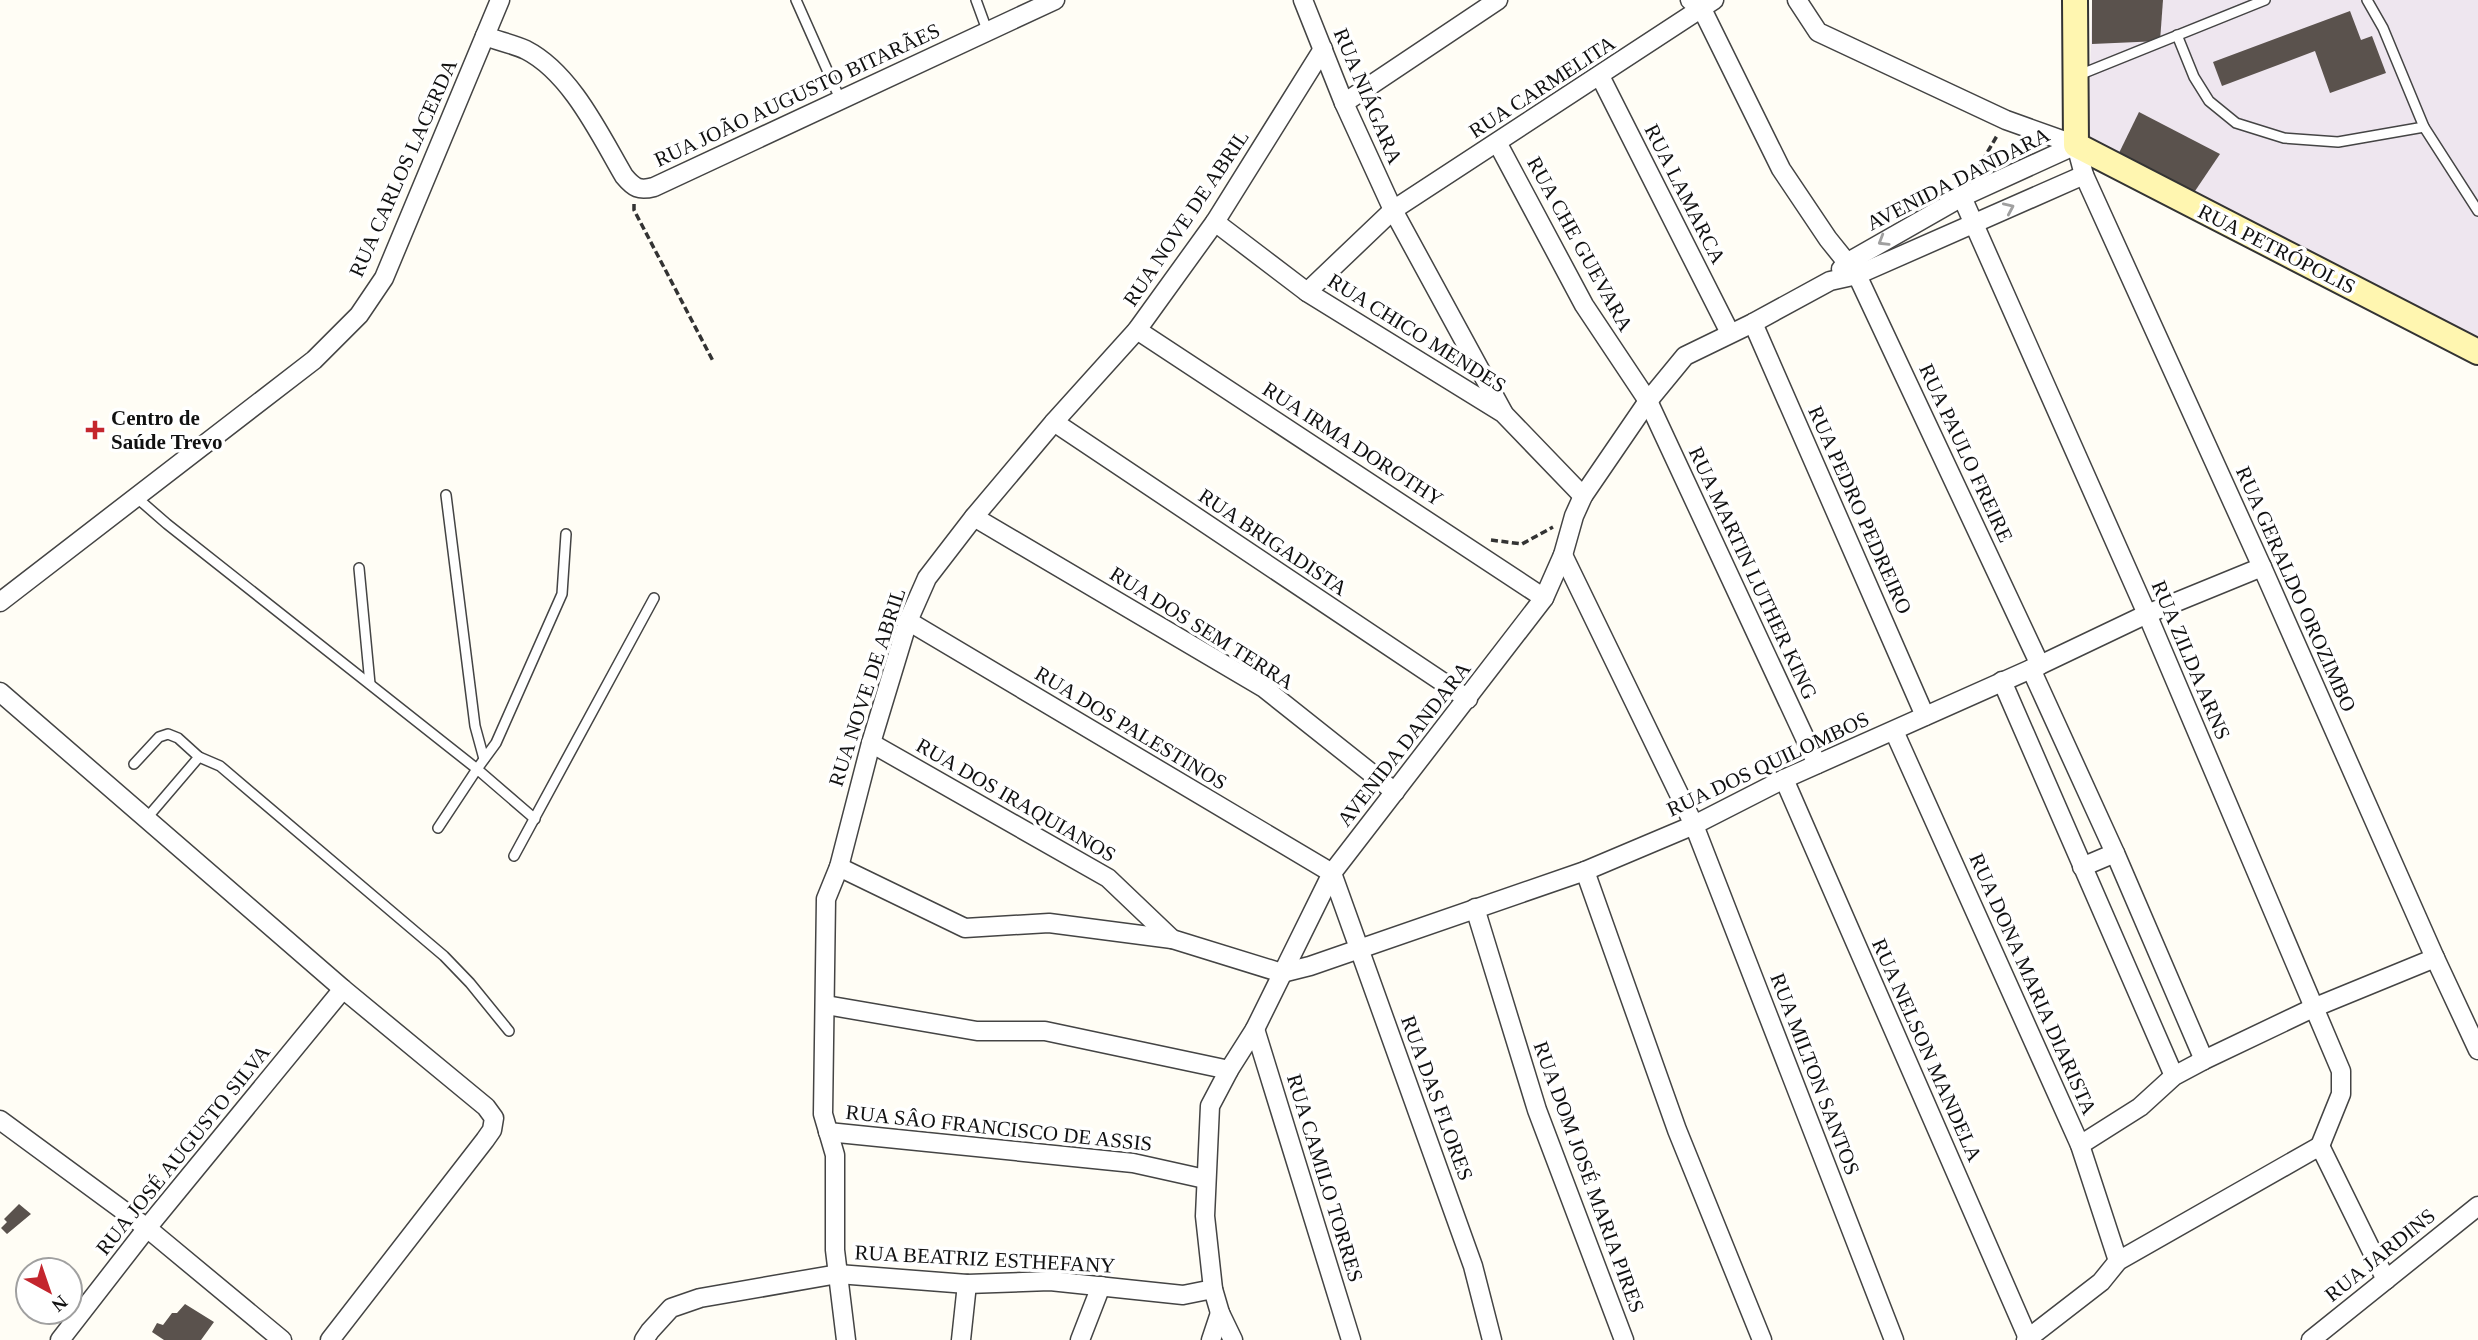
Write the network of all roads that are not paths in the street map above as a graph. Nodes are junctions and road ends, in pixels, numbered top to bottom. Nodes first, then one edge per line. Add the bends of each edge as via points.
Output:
1 (499, 0) edge
2 (796, 0) edge
3 (976, 0) edge
4 (1055, 0) edge
5 (1303, 0) edge
6 (1498, 0) edge
7 (1797, 0) edge
8 (2075, 0) edge
9 (2265, 0) edge
10 (2367, 0) edge
11 (1702, 3) edge
12 (987, 30) junction
13 (2177, 35) junction
14 (485, 36) junction
15 (1323, 49) junction
16 (1600, 76) junction
17 (2074, 77) junction
18 (840, 100) junction
19 (1344, 103) junction
20 (2424, 127) junction
21 (1498, 144) junction
22 (2076, 145) junction
23 (2084, 175) junction
24 (1962, 197) junction
25 (1393, 210) junction
26 (2478, 211) edge
27 (1215, 222) junction
28 (1974, 223) junction
29 (1852, 268) junction
30 (1307, 292) junction
31 (1753, 323) junction
32 (1137, 330) junction
33 (1730, 333) junction
34 (2478, 352) edge
35 (1648, 401) junction
36 (1503, 413) junction
37 (1054, 422) junction
38 (446, 495) dead end
39 (1583, 495) junction
40 (136, 497) junction
41 (974, 517) junction
42 (566, 534) dead end
43 (1563, 555) junction
44 (2262, 567) junction
45 (359, 568) dead end
46 (654, 598) dead end
47 (1544, 598) junction
48 (0, 601) edge
49 (2147, 614) junction
50 (908, 621) junction
51 (2035, 667) junction
52 (2002, 681) junction
53 (370, 684) junction
54 (0, 692) edge
55 (1468, 699) junction
56 (1925, 716) junction
57 (1894, 731) junction
58 (871, 743) junction
59 (199, 757) junction
60 (484, 759) junction
61 (134, 764) dead end
62 (1817, 764) junction
63 (477, 769) junction
64 (1784, 779) junction
65 (1395, 792) junction
66 (146, 819) junction
67 (535, 819) junction
68 (1694, 825) junction
69 (438, 828) dead end
70 (2115, 853) junction
71 (514, 856) dead end
72 (839, 867) junction
73 (2082, 867) junction
74 (1585, 870) junction
75 (1332, 873) junction
76 (1475, 908) junction
77 (1172, 939) junction
78 (1359, 948) junction
79 (2435, 958) junction
80 (1282, 973) junction
81 (342, 989) junction
82 (826, 1005) junction
83 (2313, 1008) junction
84 (1255, 1029) junction
85 (509, 1031) dead end
86 (2478, 1050) edge
87 (2204, 1060) junction
88 (1228, 1070) junction
89 (2174, 1076) junction
90 (0, 1120) edge
91 (828, 1132) junction
92 (2080, 1144) junction
93 (2320, 1146) junction
94 (1205, 1179) junction
95 (2478, 1206) edge
96 (147, 1228) junction
97 (2118, 1261) junction
98 (838, 1274) junction
99 (2386, 1280) junction
100 (967, 1284) junction
101 (1101, 1286) junction
102 (1213, 1289) junction
103 (1220, 1313) junction
104 (2027, 1339) edge
105 (60, 1340) edge
106 (282, 1340) edge
107 (330, 1340) edge
108 (644, 1340) edge
109 (846, 1340) edge
110 (961, 1340) edge
111 (1080, 1340) edge
112 (1212, 1340) edge
113 (1233, 1340) edge
114 (1351, 1340) edge
115 (1492, 1340) edge
116 (1624, 1340) edge
117 (1762, 1340) edge
118 (1894, 1340) edge
119 (2311, 1340) edge

1 - 14 street, RUA CARLOS LACERDA
2 - 18 lane
3 - 12 lane
4 - 12 street, RUA JOÃO AUGUSTO BITARÃES
5 - 15 street, RUA NIÁGARA
6 - 19 street
7 - 22 street via 1818,32 2006,120
8 - 17 street
9 - 13 lane
10 - 20 lane
11 - 16 street, RUA CARMELITA
11 - 29 street, RUA PAULO FREIRE via 1781,169
12 - 18 street, RUA JOÃO AUGUSTO BITARÃES
13 - 17 lane
13 - 20 lane via 2209,101 2236,123 2284,138 2337,142
14 - 18 street, RUA JOÃO AUGUSTO BITARÃES via 527,50 557,75 580,100 633,187 643,190
14 - 40 street, RUA CARLOS LACERDA via 384,278 359,315 314,360
15 - 19 street, RUA NIÁGARA
15 - 27 street, RUA NOVE DE ABRIL
16 - 21 street, RUA CARMELITA
16 - 33 street, RUA LAMARCA
17 - 22 street
19 - 25 street, RUA NIÁGARA
20 - 26 lane
21 - 25 street, RUA CARMELITA
21 - 35 street, RUA CHE GUEVARA via 1584,305
22 - 23 street, RUA GERALDO OROZIMBO
22 - 24 street, AVENIDA DANDARA
22 - 34 street, RUA PETRÓPOLIS
28 -> 23 street, AVENIDA DANDARA
23 - 44 street, RUA GERALDO OROZIMBO
24 - 28 street, RUA ZILDA ARNS
24 -> 29 street, AVENIDA DANDARA
25 - 30 street, RUA CARMELITA
25 - 36 street, RUA NIÁGARA
27 - 30 street, RUA CHICO MENDES
27 - 32 street, RUA NOVE DE ABRIL
28 - 29 street, AVENIDA DANDARA
28 - 49 street, RUA ZILDA ARNS
29 - 31 street, AVENIDA DANDARA
29 - 51 street, RUA PAULO FREIRE
30 - 36 street, RUA CHICO MENDES
31 - 33 street, AVENIDA DANDARA
31 - 56 street, RUA PEDRO PEDREIRO
32 - 37 street, RUA NOVE DE ABRIL
32 - 47 street, RUA IRMA DOROTHY
33 - 35 street, AVENIDA DANDARA via 1685,356
35 - 39 street, AVENIDA DANDARA
35 - 62 street, RUA MARTIN LUTHER KING
36 - 39 street, RUA CHICO MENDES
37 - 41 street, RUA NOVE DE ABRIL
37 - 55 street, RUA BRIGADISTA
38 - 60 lane via 475,726
39 - 43 street, AVENIDA DANDARA
40 - 48 street, RUA CARLOS LACERDA
40 - 53 lane
41 - 50 street, RUA NOVE DE ABRIL via 927,578
41 - 65 street, RUA DOS SEM TERRA via 1264,688
42 - 60 lane via 562,594 496,743
43 - 47 street, AVENIDA DANDARA
43 - 68 street, RUA MILTON SANTOS
44 - 49 street, RUA DOS QUILOMBOS
44 - 79 street, RUA GERALDO OROZIMBO
45 - 53 lane
46 - 67 lane
47 - 55 street, AVENIDA DANDARA
49 - 51 street, RUA DOS QUILOMBOS
49 - 83 street, RUA ZILDA ARNS
50 - 58 street, RUA NOVE DE ABRIL
50 - 75 street, RUA DOS PALESTINOS
51 - 52 street, RUA DOS QUILOMBOS
51 - 70 street, RUA PAULO FREIRE
52 - 56 street, RUA DOS QUILOMBOS
52 - 73 street
53 - 63 lane
54 - 66 street
55 - 65 street, AVENIDA DANDARA
56 - 57 street, RUA DOS QUILOMBOS
57 - 62 street, RUA DOS QUILOMBOS
57 - 92 street, RUA DONA MARIA DIARISTA
58 - 72 street, RUA NOVE DE ABRIL
58 - 77 street, RUA DOS IRAQUIANOS via 1108,878
59 - 61 lane via 168,734 159,737
59 - 66 lane
59 - 85 lane via 220,766 444,956
60 - 63 lane
62 - 64 street, RUA DOS QUILOMBOS
63 - 67 lane
63 - 69 lane
64 - 68 street, RUA DOS QUILOMBOS
64 - 104 street, RUA NELSON MANDELA
65 - 75 street, AVENIDA DANDARA
66 - 81 street
67 - 71 lane
68 - 74 street, RUA DOS QUILOMBOS
68 - 118 street, RUA MILTON SANTOS
70 - 73 street
70 - 87 street, RUA PAULO FREIRE
72 - 77 street via 965,929 1049,923
72 - 82 street, RUA NOVE DE ABRIL via 826,899
73 - 89 street
74 - 76 street, RUA DOS QUILOMBOS
74 - 117 street via 1677,1130
75 - 78 street, RUA DAS FLORES
75 - 80 street, AVENIDA DANDARA
76 - 78 street, RUA DOS QUILOMBOS
76 - 116 street, RUA DOM JOSÉ MARIA PIRES via 1536,1110
77 - 80 street, RUA DOS IRAQUIANOS
78 - 80 street, RUA DOS QUILOMBOS
78 - 115 street, RUA DAS FLORES via 1473,1266
79 - 83 street
79 - 86 street, RUA GERALDO OROZIMBO
80 - 84 street, AVENIDA DANDARA
81 - 96 street, RUA JOSÉ AUGUSTO SILVA
81 - 107 street via 494,1118 485,1140
82 - 88 street via 976,1031 1045,1031
82 - 91 street, RUA NOVE DE ABRIL via 823,1114
83 - 87 street
83 - 93 street, RUA ZILDA ARNS via 2341,1071 2341,1094
84 - 88 street, AVENIDA DANDARA
84 - 114 street, RUA CAMILO TORRES
87 - 89 street
88 - 94 street, AVENIDA DANDARA via 1210,1106
89 - 92 street via 2140,1107
90 - 96 street
91 - 94 street, RUA SÂO FRANCISCO DE ASSIS via 1133,1163
91 - 98 street, RUA NOVE DE ABRIL via 835,1155
92 - 97 street, RUA DONA MARIA DIARISTA
93 - 97 street
93 - 99 street
94 - 102 street, AVENIDA DANDARA
95 - 99 street, RUA JARDINS
96 - 105 street, RUA JOSÉ AUGUSTO SILVA
96 - 106 street
97 - 104 street via 2101,1282
98 - 100 street, RUA BEATRIZ ESTHEFANY
98 - 108 street, RUA BEATRIZ ESTHEFANY via 691,1301 671,1308
98 - 109 street, RUA NOVE DE ABRIL
99 - 119 street, RUA JARDINS
100 - 101 street, RUA BEATRIZ ESTHEFANY via 1050,1281
100 - 110 street
101 - 102 street, RUA BEATRIZ ESTHEFANY via 1183,1295
101 - 111 street
102 - 103 street, AVENIDA DANDARA
103 - 112 street
103 - 113 street, AVENIDA DANDARA

